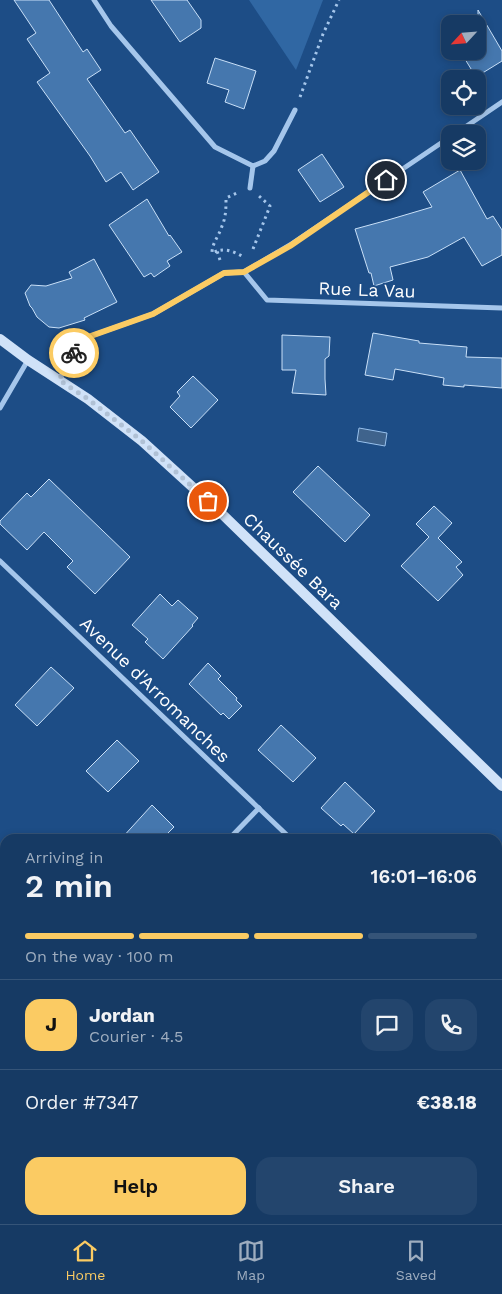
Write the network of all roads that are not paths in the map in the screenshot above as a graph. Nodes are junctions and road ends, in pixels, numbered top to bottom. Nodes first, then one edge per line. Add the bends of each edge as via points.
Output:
1 (94, 0) edge
2 (502, 102) edge
3 (295, 110) road end
4 (468, 125) edge
5 (441, 143) edge
6 (253, 166) junction
7 (250, 188) road end
8 (244, 272) junction
9 (502, 308) edge
10 (0, 339) edge
11 (28, 360) junction
12 (59, 380) junction
13 (0, 408) edge
14 (0, 560) edge
15 (502, 786) edge
16 (259, 808) junction
17 (234, 834) edge
18 (286, 834) edge

1 - 6 street via 111,26 215,147
2 - 4 street
3 - 6 street via 274,151 265,161
5 - 8 street via 290,246
6 - 7 street
8 - 9 street, Rue La Vau via 267,300
8 - 12 street via 224,273 153,314 88,337
10 - 11 main road, Chaussée Bara
11 - 12 main road, Chaussée Bara
11 - 13 street
12 - 15 main road, Chaussée Bara via 150,447
14 - 16 street, Avenue d'Arromanches
16 - 17 street
16 - 18 street, Avenue d'Arromanches

